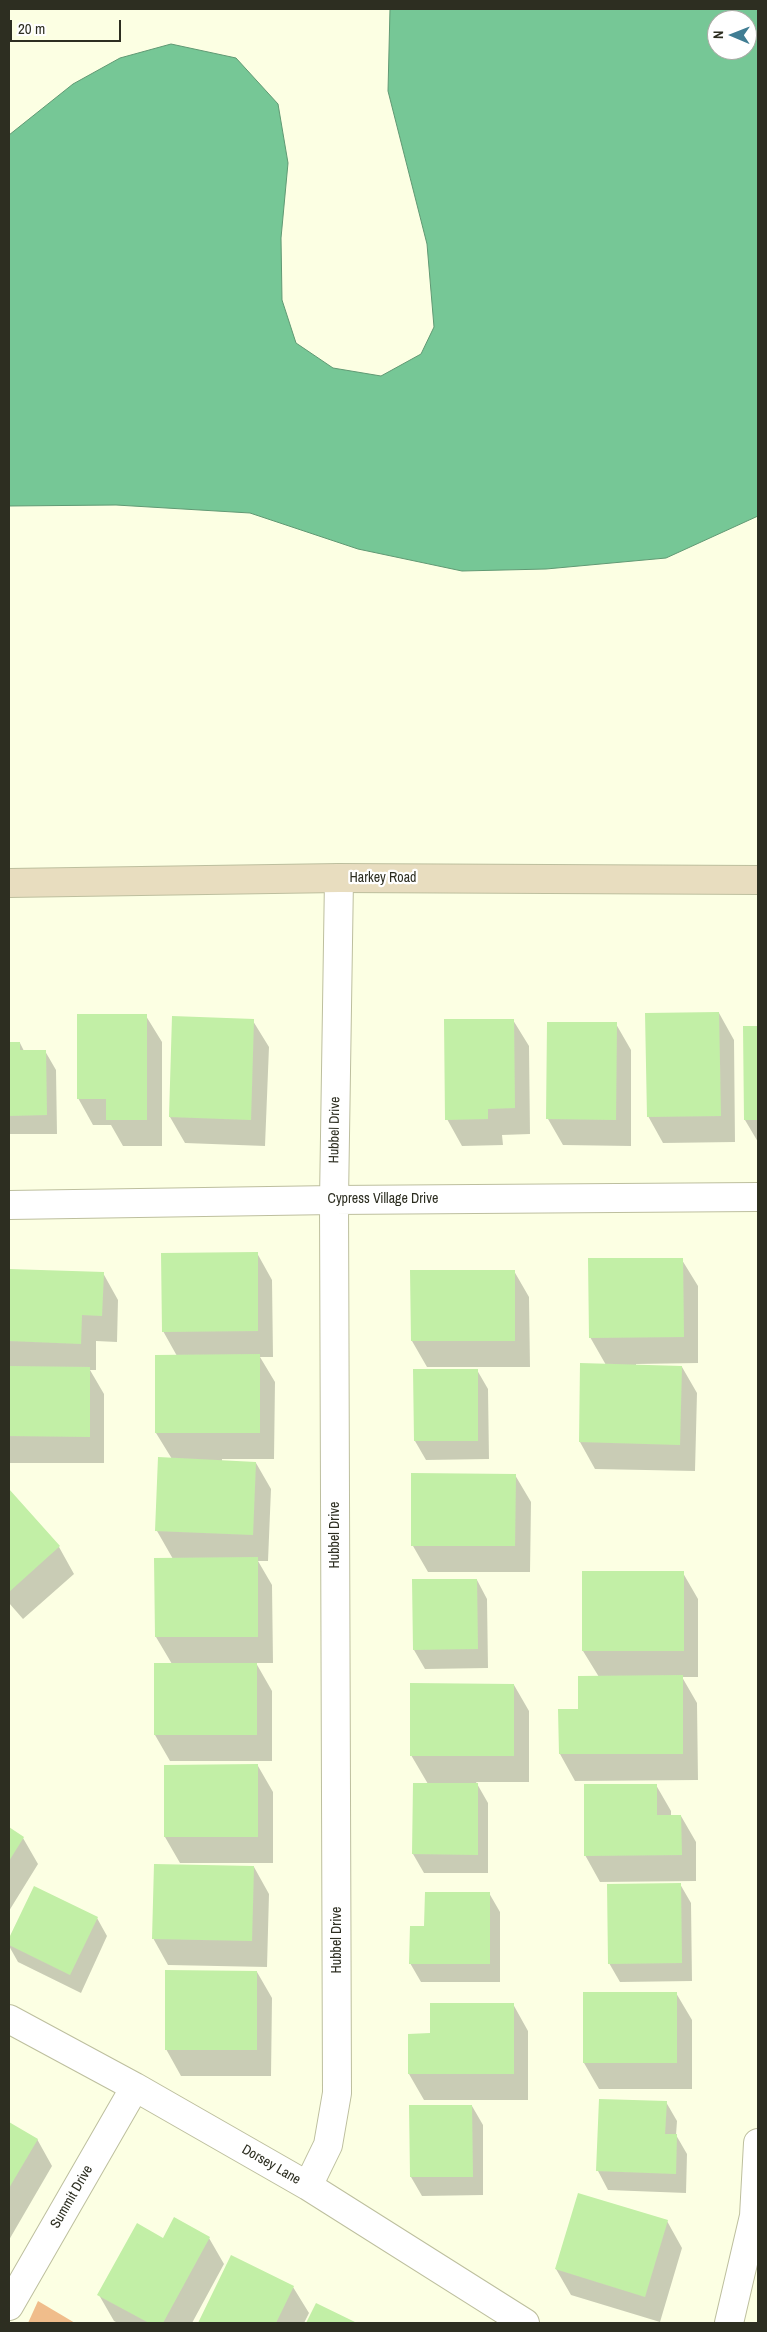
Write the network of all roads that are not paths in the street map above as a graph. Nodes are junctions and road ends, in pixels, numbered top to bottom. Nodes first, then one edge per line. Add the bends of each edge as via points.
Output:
1 (339, 878) junction
2 (758, 880) edge
3 (9, 883) edge
4 (758, 1197) edge
5 (334, 1200) junction
6 (9, 1206) edge
7 (9, 2019) edge
8 (135, 2088) junction
9 (758, 2143) edge
10 (308, 2186) junction
11 (9, 2306) edge
12 (525, 2323) edge
13 (729, 2323) edge

1 - 2 street, Harkey Road
1 - 3 street, Harkey Road
1 - 5 street, Hubbel Drive
4 - 5 street, Cypress Village Drive
5 - 6 street, Cypress Village Drive
5 - 10 street, Hubbel Drive via 337,2093 328,2145
7 - 8 street, Dorsey Lane
8 - 10 street, Dorsey Lane
8 - 11 street, Summit Drive
9 - 13 street via 754,2216
10 - 12 street, Dorsey Lane

